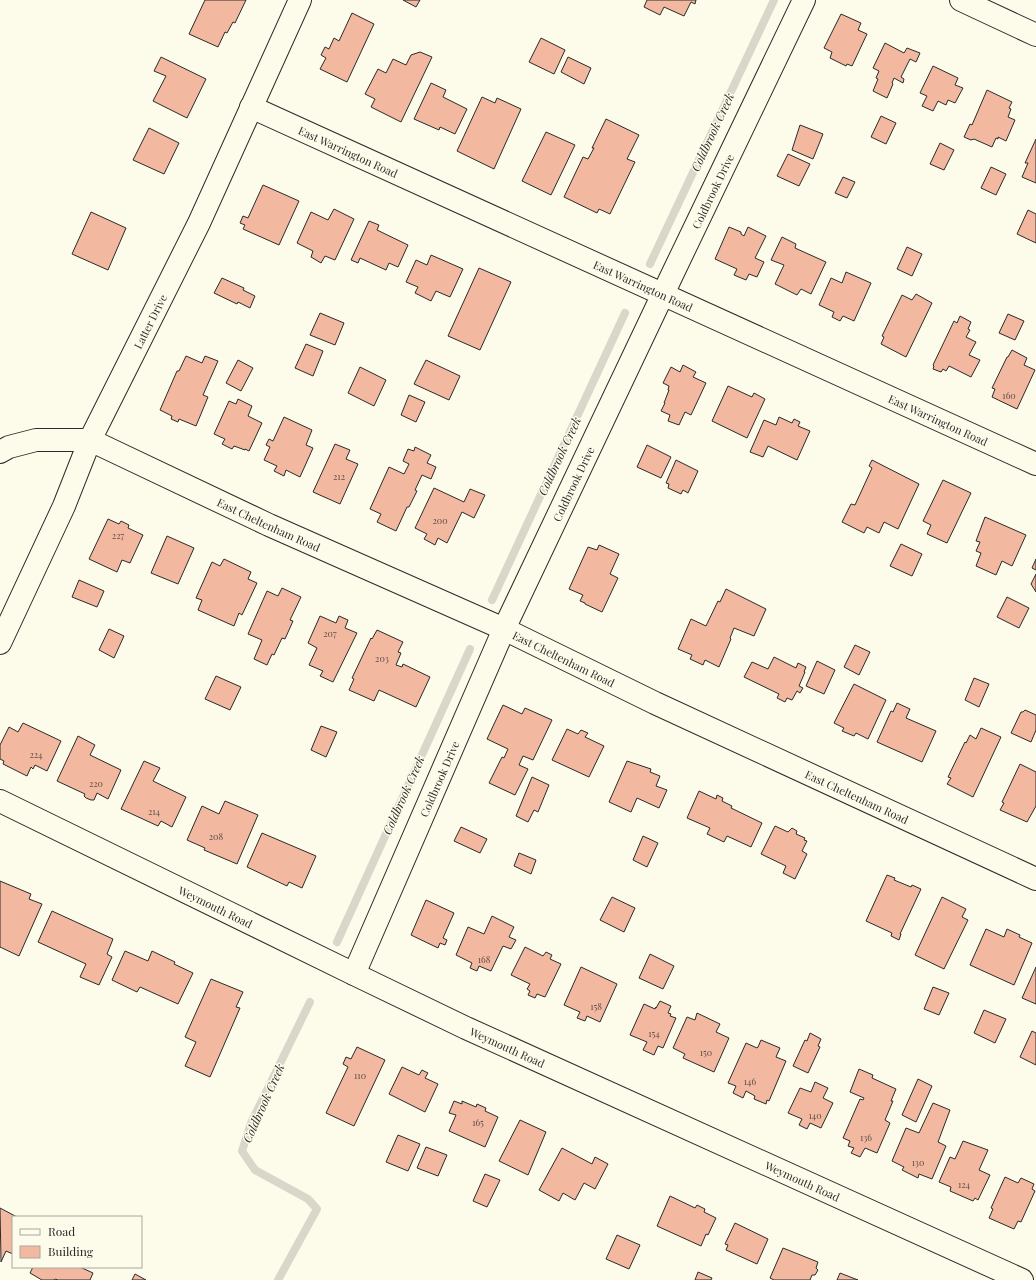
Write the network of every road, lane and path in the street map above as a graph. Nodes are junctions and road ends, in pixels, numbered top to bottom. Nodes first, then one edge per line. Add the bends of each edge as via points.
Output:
1 (300, 0) edge
2 (804, 0) edge
3 (961, 0) edge
4 (1036, 35) edge
5 (251, 107) junction
6 (663, 294) junction
7 (90, 440) junction
8 (0, 452) edge
9 (1036, 464) edge
10 (504, 629) junction
11 (0, 643) edge
12 (0, 801) edge
13 (1036, 879) edge
14 (354, 974) junction
15 (1022, 1280) edge

1 - 5 street, Latter Drive
2 - 6 street, Coldbrook Drive
3 - 4 street
5 - 6 street, East Warrington Road
5 - 7 street, Latter Drive via 199,223
6 - 9 street, East Warrington Road
6 - 10 street, Coldbrook Drive
7 - 8 street via 36,440
7 - 10 street, East Cheltenham Road via 269,525
7 - 11 street, Latter Drive via 64,506
10 - 13 street, East Cheltenham Road via 655,703
10 - 14 street, Coldbrook Drive
12 - 14 street, Weymouth Road
14 - 15 street, Weymouth Road

